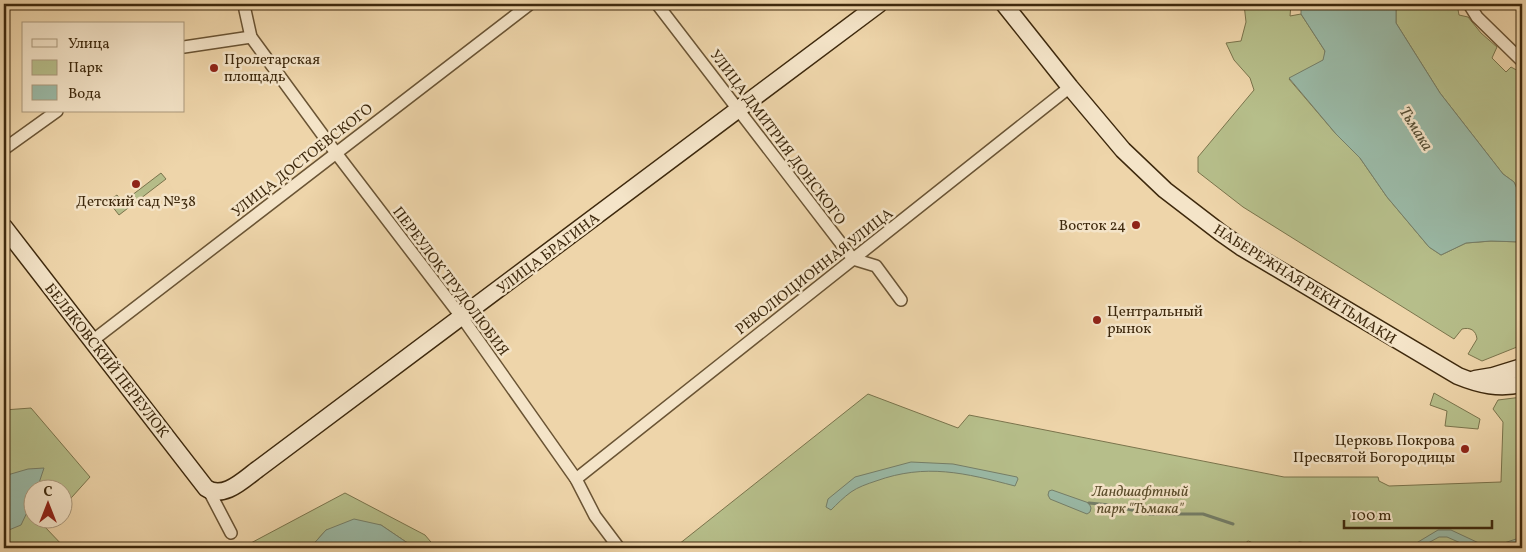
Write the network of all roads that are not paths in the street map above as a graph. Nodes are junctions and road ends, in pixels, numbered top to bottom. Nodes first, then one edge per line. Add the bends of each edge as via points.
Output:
1 (530, 4) edge
2 (657, 4) edge
3 (878, 4) edge
4 (1004, 4) edge
5 (1469, 4) edge
6 (244, 6) edge
7 (250, 37) junction
8 (185, 47) edge
9 (1522, 61) edge
10 (1070, 87) junction
11 (738, 109) junction
12 (56, 112) edge
13 (4, 149) edge
14 (336, 153) junction
15 (4, 227) edge
16 (853, 259) junction
17 (901, 300) dead end
18 (462, 317) junction
19 (92, 341) junction
20 (1522, 367) edge
21 (1468, 380) junction
22 (1522, 384) edge
23 (576, 479) junction
24 (210, 490) junction
25 (231, 533) dead end
26 (619, 548) edge

1 - 14 street, УЛИЦА ДОСТОЕВСКОГО
2 - 11 street, УЛИЦА ДМИТРИЯ ДОНСКОГО
3 - 11 street, УЛИЦА БРАГИНА
4 - 10 street, НАБЕРЕЖНАЯ РЕКИ ТЬМАКИ
5 - 9 street via 1477,17
6 - 7 street
7 - 8 street
7 - 14 street, ПЕРЕУЛОК ТРУДОЛЮБИЯ
10 - 16 street, РЕВОЛЮЦИОННАЯ УЛИЦА
10 - 21 street, НАБЕРЕЖНАЯ РЕКИ ТЬМАКИ via 1152,180 1221,233 1434,363
11 - 16 street, УЛИЦА ДМИТРИЯ ДОНСКОГО
11 - 18 street, УЛИЦА БРАГИНА
12 - 13 street
14 - 18 street, ПЕРЕУЛОК ТРУДОЛЮБИЯ
14 - 19 street, УЛИЦА ДОСТОЕВСКОГО
15 - 19 street, БЕЛЯКОВСКИЙ ПЕРЕУЛОК
16 - 17 street via 876,266
16 - 23 street, РЕВОЛЮЦИОННАЯ УЛИЦА
18 - 23 street, ПЕРЕУЛОК ТРУДОЛЮБИЯ
18 - 24 street, УЛИЦА БРАГИНА via 233,487 223,491
19 - 24 street, БЕЛЯКОВСКИЙ ПЕРЕУЛОК
20 - 21 street
21 - 22 street, НАБЕРЕЖНАЯ РЕКИ ТЬМАКИ via 1492,387
23 - 26 street, ПЕРЕУЛОК ТРУДОЛЮБИЯ via 595,516
24 - 25 street

